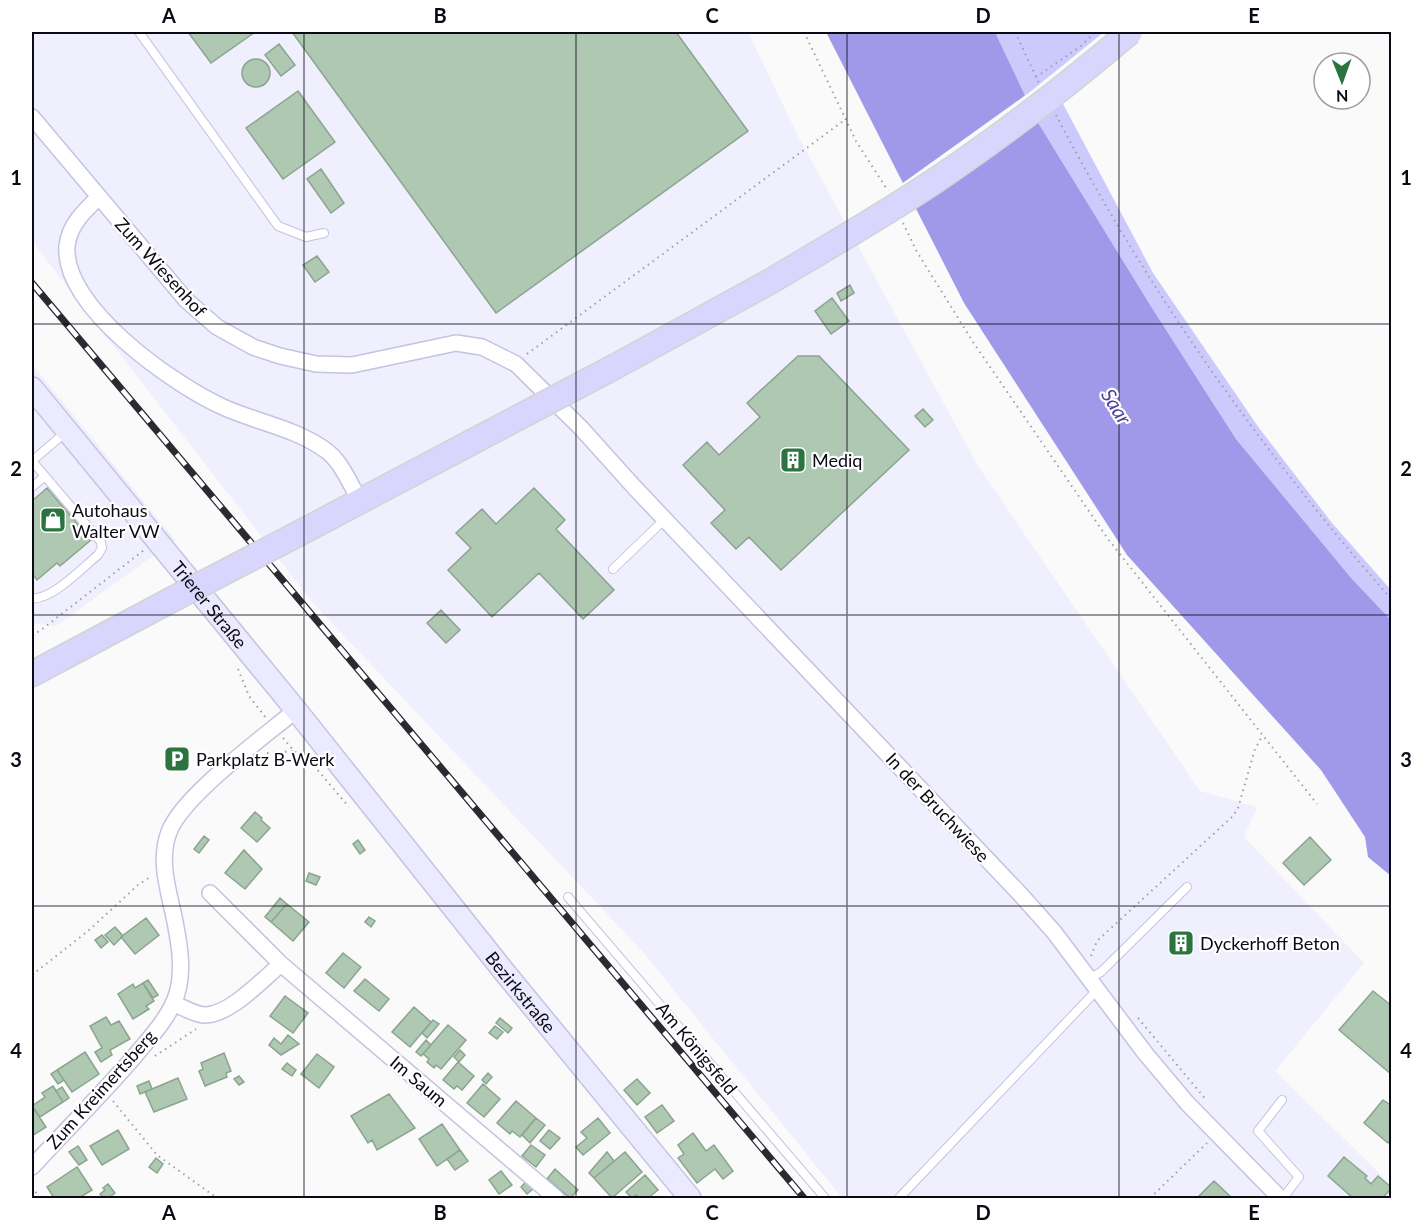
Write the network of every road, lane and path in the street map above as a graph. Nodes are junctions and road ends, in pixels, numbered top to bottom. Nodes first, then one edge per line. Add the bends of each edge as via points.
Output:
1 (139, 32) edge
2 (804, 32) edge
3 (1015, 32) edge
4 (1095, 32) edge
5 (1130, 32) edge
6 (1036, 77) junction
7 (1041, 86) dead end
8 (1056, 115) dead end
9 (32, 117) edge
10 (846, 119) junction
11 (99, 197) junction
12 (891, 198) dead end
13 (901, 218) dead end
14 (324, 232) dead end
15 (516, 363) junction
16 (32, 388) edge
17 (581, 428) joint
18 (68, 430) junction
19 (32, 461) edge
20 (45, 476) junction
21 (32, 487) edge
22 (360, 501) junction
23 (665, 519) junction
24 (156, 542) junction
25 (614, 569) dead end
26 (32, 598) edge
27 (1392, 600) edge
28 (32, 635) edge
29 (32, 674) edge
30 (296, 710) junction
31 (1263, 735) junction
32 (354, 783) joint
33 (1317, 804) dead end
34 (164, 870) junction
35 (1187, 887) dead end
36 (210, 892) dead end
37 (568, 897) dead end
38 (281, 964) junction
39 (32, 975) edge
40 (1096, 980) junction
41 (174, 1002) junction
42 (205, 1015) junction
43 (1138, 1017) dead end
44 (153, 1057) dead end
45 (104, 1090) junction
46 (1282, 1100) dead end
47 (1213, 1108) dead end
48 (1216, 1135) junction
49 (32, 1167) edge
50 (32, 1187) edge
51 (40, 1198) edge
52 (217, 1198) edge
53 (556, 1198) edge
54 (690, 1198) edge
55 (825, 1198) edge
56 (899, 1198) edge
57 (1150, 1198) edge
58 (1282, 1198) edge

1 - 14 lane via 279,226 306,237
2 - 10 path
3 - 6 path
4 - 6 path
5 - 22 main road, bridge via 942,176 862,227 616,366
6 - 7 path
8 - 27 path via 1106,206 1219,381 1327,525
9 - 11 street, Zum Wiesenhof
10 - 12 path
10 - 15 path
11 - 15 street, Zum Wiesenhof via 186,300 218,327 253,347 316,364 352,364 456,343 482,347
11 - 22 street via 82,212 67,245 78,288 92,308 131,347 190,389 222,406 309,439 327,451
13 - 31 path via 917,252 973,342 1108,539
15 - 17 street, Zum Wiesenhof
16 - 18 street, Trierer Straße
17 - 23 street, In der Bruchwiese
18 - 19 lane
18 - 24 street, Trierer Straße
19 - 20 lane
20 - 21 lane
20 - 26 lane via 102,548 48,595
22 - 29 main road, bridge
23 - 25 lane
23 - 40 street, In der Bruchwiese via 1021,895
24 - 28 path
24 - 30 street, Trierer Straße
30 - 32 street, Trierer Straße
30 - 34 street, Zum Kreimertsberg via 179,814 169,831
31 - 33 path
31 - 40 path via 1233,816 1097,941 1091,956
32 - 54 street, Bezirkstraße
34 - 39 path via 138,885
34 - 41 street, Zum Kreimertsberg via 178,935 179,982
35 - 40 lane
36 - 38 street, Im Saum
37 - 55 lane, Am Königsfeld
38 - 42 street via 230,1006
38 - 53 street, Im Saum
40 - 48 street, In der Bruchwiese via 1145,1053
40 - 56 lane
41 - 42 street
41 - 45 street, Zum Kreimertsberg via 152,1035
42 - 44 path via 201,1026
43 - 47 path
45 - 49 street, Zum Kreimertsberg
45 - 52 path via 157,1155
46 - 58 lane via 1258,1131 1299,1178
48 - 57 path
48 - 58 street, In der Bruchwiese
50 - 51 path

